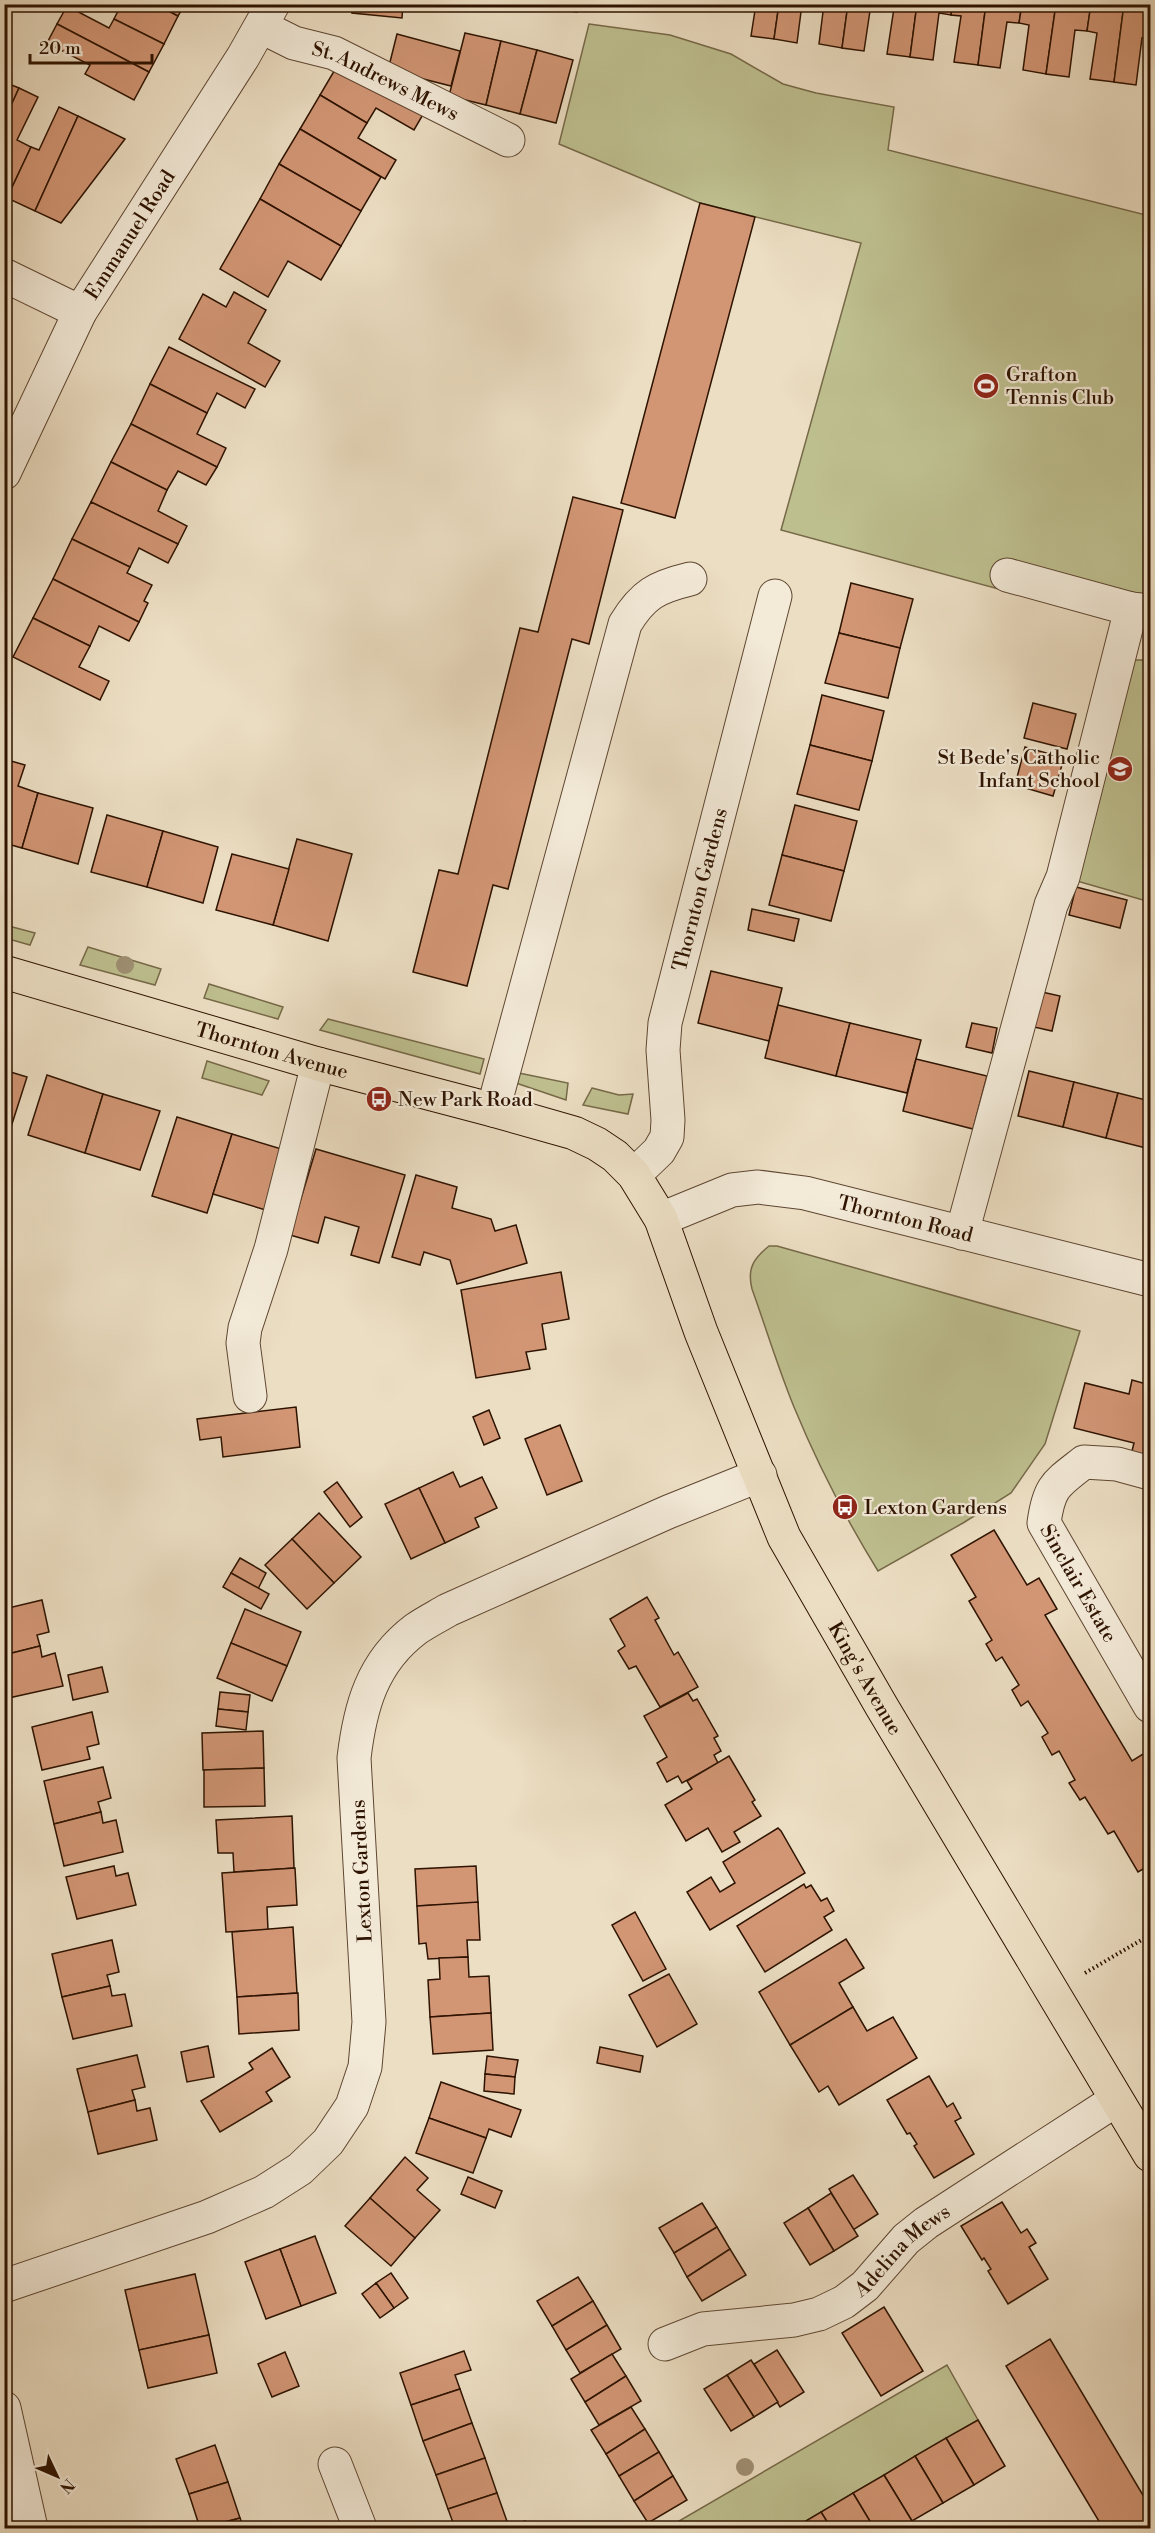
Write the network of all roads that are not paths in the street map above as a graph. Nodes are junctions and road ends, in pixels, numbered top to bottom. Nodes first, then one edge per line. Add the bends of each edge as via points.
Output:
1 (267, 16) edge
2 (508, 140) dead end
3 (4, 275) edge
4 (80, 312) junction
5 (4, 473) edge
6 (1007, 575) dead end
7 (690, 579) dead end
8 (775, 596) dead end
9 (1141, 610) edge
10 (4, 972) edge
11 (318, 1064) junction
12 (493, 1110) junction
13 (634, 1175) junction
14 (661, 1219) junction
15 (962, 1233) junction
16 (1150, 1281) edge
17 (250, 1395) dead end
18 (1150, 1473) edge
19 (760, 1475) junction
20 (1150, 1706) edge
21 (1116, 2100) junction
22 (1150, 2155) edge
23 (4, 2286) edge
24 (665, 2344) dead end
25 (4, 2409) edge
26 (335, 2464) dead end
27 (31, 2529) edge
28 (360, 2529) edge

1 - 2 street, St. Andrews Mews via 294,43 334,53
1 - 4 street, Emmanuel Road
3 - 4 street
4 - 5 street, Emmanuel Road
6 - 9 street
7 - 12 street via 650,592 625,624
8 - 13 street, Thornton Gardens via 665,1023 667,1137 659,1151
9 - 15 street via 1063,877 1051,905
10 - 11 main road, Thornton Avenue
11 - 12 main road, Thornton Avenue
11 - 17 street via 271,1249 245,1328 243,1343
12 - 13 main road, Thornton Avenue via 574,1133 615,1156
13 - 14 main road, King's Avenue
14 - 15 street, Thornton Road via 732,1190 758,1187 805,1193
14 - 19 main road, King's Avenue
15 - 16 street, Thornton Road
18 - 20 street, Sinclair Estate via 1117,1464 1084,1462 1060,1481 1048,1498 1044,1523
19 - 21 main road, King's Avenue via 784,1537 818,1598
19 - 23 street, Lexton Gardens via 448,1610 416,1629 390,1654 370,1686 358,1721 354,1758 369,2022 365,2067 352,2106 314,2156 264,2192 207,2217
21 - 22 main road, King's Avenue
21 - 24 street, Adelina Mews via 926,2223 906,2239 865,2286 844,2302 794,2320 703,2329
25 - 27 street
26 - 28 street

